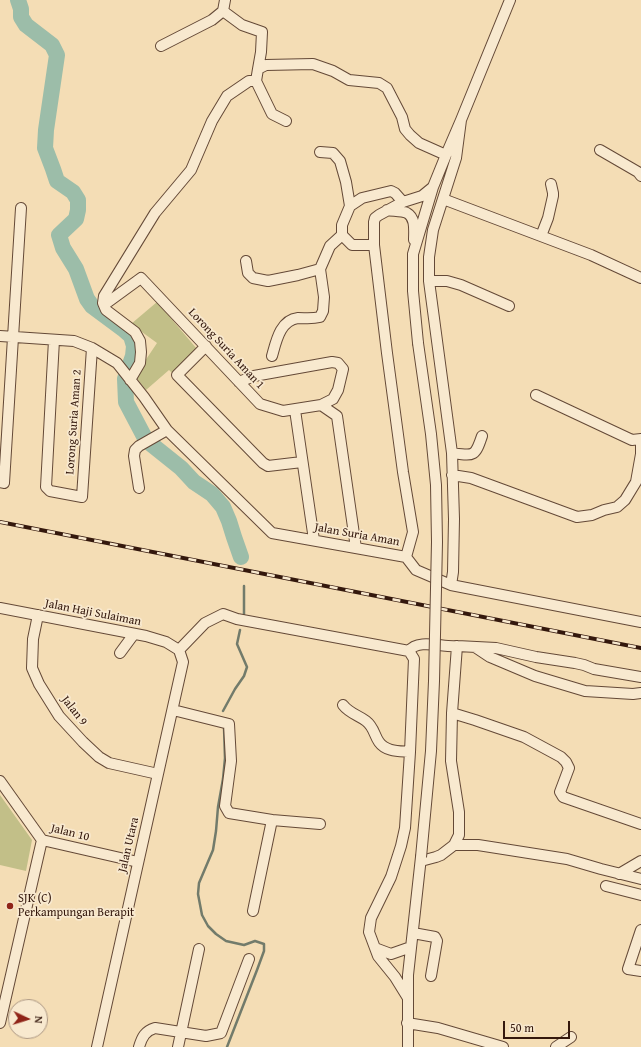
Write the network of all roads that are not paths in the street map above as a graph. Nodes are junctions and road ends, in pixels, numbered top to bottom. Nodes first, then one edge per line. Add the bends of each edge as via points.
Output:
1 (225, 0) edge
2 (510, 0) edge
3 (223, 11) junction
4 (161, 46) dead end
5 (258, 69) junction
6 (256, 80) junction
7 (461, 120) junction
8 (286, 121) dead end
9 (600, 150) dead end
10 (320, 152) dead end
11 (446, 155) junction
12 (641, 176) edge
13 (551, 184) dead end
14 (433, 187) junction
15 (443, 199) junction
16 (404, 202) junction
17 (350, 206) junction
18 (22, 208) dead end
19 (387, 210) junction
20 (342, 235) junction
21 (541, 236) junction
22 (374, 245) junction
23 (413, 254) junction
24 (246, 261) dead end
25 (320, 269) junction
26 (641, 278) edge
27 (429, 281) junction
28 (104, 305) junction
29 (509, 306) dead end
30 (0, 336) edge
31 (14, 337) junction
32 (54, 340) junction
33 (206, 346) junction
34 (92, 348) junction
35 (272, 356) dead end
36 (130, 380) junction
37 (239, 382) junction
38 (536, 395) dead end
39 (321, 404) junction
40 (295, 410) junction
41 (167, 430) junction
42 (482, 436) dead end
43 (641, 439) edge
44 (452, 453) junction
45 (302, 462) junction
46 (452, 475) junction
47 (2, 482) edge
48 (138, 488) dead end
49 (314, 540) junction
50 (356, 548) junction
51 (406, 557) junction
52 (451, 585) junction
53 (0, 608) edge
54 (38, 615) junction
55 (641, 622) edge
56 (134, 634) junction
57 (457, 646) junction
58 (475, 647) junction
59 (179, 650) junction
60 (409, 651) junction
61 (120, 653) dead end
62 (641, 677) edge
63 (641, 693) edge
64 (343, 705) dead end
65 (173, 710) junction
66 (452, 713) junction
67 (410, 752) junction
68 (158, 774) junction
69 (0, 781) edge
70 (272, 820) junction
71 (320, 824) dead end
72 (641, 824) edge
73 (42, 840) junction
74 (454, 845) junction
75 (421, 859) junction
76 (641, 860) edge
77 (138, 862) junction
78 (619, 874) junction
79 (641, 879) edge
80 (606, 886) dead end
81 (641, 895) edge
82 (252, 911) dead end
83 (641, 930) edge
84 (413, 933) junction
85 (411, 947) junction
86 (375, 948) junction
87 (199, 949) dead end
88 (249, 959) dead end
89 (641, 971) edge
90 (431, 976) dead end
91 (5, 982) edge
92 (408, 998) junction
93 (0, 1023) edge
94 (408, 1023) junction
95 (182, 1032) junction
96 (571, 1037) dead end
97 (97, 1047) edge
98 (139, 1047) edge
99 (178, 1047) edge
100 (408, 1047) edge
101 (503, 1047) edge
102 (556, 1047) edge

1 - 3 street
2 - 7 street
3 - 4 street via 212,20
3 - 5 street via 242,24 262,32
5 - 6 street
5 - 11 street via 266,66 313,64 349,80 379,83 387,88 410,135 419,143
6 - 8 street via 272,114
6 - 28 street via 249,81 227,96 212,121 191,170 155,213 104,296
7 - 11 street
7 - 15 street via 456,158
9 - 12 street
10 - 17 street via 333,153 340,161
11 - 14 street
13 - 21 street via 553,196
14 - 16 street, Jalan Suria Aman via 422,196
14 - 23 street
15 - 21 street
15 - 27 street via 433,230
16 - 17 street via 391,191 362,198
16 - 19 street, Jalan Suria Aman
17 - 20 street via 342,225
18 - 31 street
19 - 22 street, Jalan Suria Aman via 375,218
19 - 23 street via 406,212 413,219
20 - 22 street via 352,245
20 - 25 street via 330,246
21 - 26 street
22 - 51 street, Jalan Suria Aman via 413,532
23 - 75 street, bridge via 412,291 431,434 436,485 437,542 432,744
24 - 25 street via 248,273 253,278 268,281
25 - 35 street via 324,297 320,317 296,318 286,322 278,336
27 - 29 street via 461,285
27 - 44 street
28 - 33 street, Lorong Suria Aman 1 via 141,278
28 - 36 street via 106,310 135,332 140,341 140,363
30 - 31 street, Jalan Suria Aman
31 - 32 street, Jalan Suria Aman
31 - 47 street
32 - 34 street, Jalan Suria Aman via 74,341
32 - 34 street, Lorong Suria Aman 2 via 46,487 50,492 82,497
33 - 37 street, Lorong Suria Aman 1
33 - 45 street via 177,375 263,463 268,466
34 - 36 street, Jalan Suria Aman via 117,363
36 - 41 street, Jalan Suria Aman
37 - 39 street via 254,376 338,363 343,369 338,390 333,399
37 - 40 street, Lorong Suria Aman 1 via 260,404 283,411
38 - 43 street via 632,440
39 - 40 street, Lorong Suria Aman 1
39 - 50 street via 337,416
40 - 45 street
41 - 48 street via 135,450
41 - 49 street, Jalan Suria Aman via 272,533
42 - 44 street via 474,453
43 - 46 street via 636,482 626,500 617,508 592,515 577,517 472,478
44 - 46 street
45 - 49 street
46 - 52 street via 454,519
49 - 50 street, Jalan Suria Aman
50 - 51 street, Jalan Suria Aman
51 - 52 street via 416,570
52 - 55 street
53 - 54 street, Jalan Haji Sulaiman
54 - 56 street, Jalan Haji Sulaiman
54 - 68 street, Jalan 9 via 33,639 32,668 59,716 98,757 109,763
56 - 59 street, Jalan Haji Sulaiman via 166,642
56 - 61 street
57 - 58 street
57 - 60 street via 420,644
57 - 66 street
58 - 62 street via 496,648
58 - 63 street via 490,657 535,676 586,691
59 - 60 street via 205,623 223,614 237,619
59 - 65 street, Jalan Utara via 184,662
60 - 67 street via 414,659
64 - 67 street via 347,711 371,726 384,748
65 - 68 street, Jalan Utara
65 - 70 street via 228,724 231,761 225,806 229,813
66 - 72 street via 524,737 560,757 569,768 560,792 563,797
66 - 74 street via 451,761 459,812 459,835
67 - 86 street via 405,828 391,876 371,918 369,932
68 - 77 street, Jalan Utara
69 - 73 street, Jalan 10
70 - 71 street
70 - 82 street
73 - 77 street, Jalan 10
73 - 91 street
74 - 75 street via 436,857
74 - 78 street via 478,845 567,859
75 - 84 street
76 - 78 street
77 - 97 street, Jalan Utara
78 - 79 street
80 - 81 street
83 - 89 street via 628,969
84 - 85 street
84 - 90 street via 435,937 437,941
85 - 86 street via 390,954
85 - 92 street
86 - 92 street
87 - 95 street
88 - 95 street via 220,1033 206,1036
91 - 93 street
92 - 94 street
94 - 100 street
94 - 101 street via 438,1028
95 - 98 street via 155,1028 148,1030
95 - 99 street
96 - 102 street

